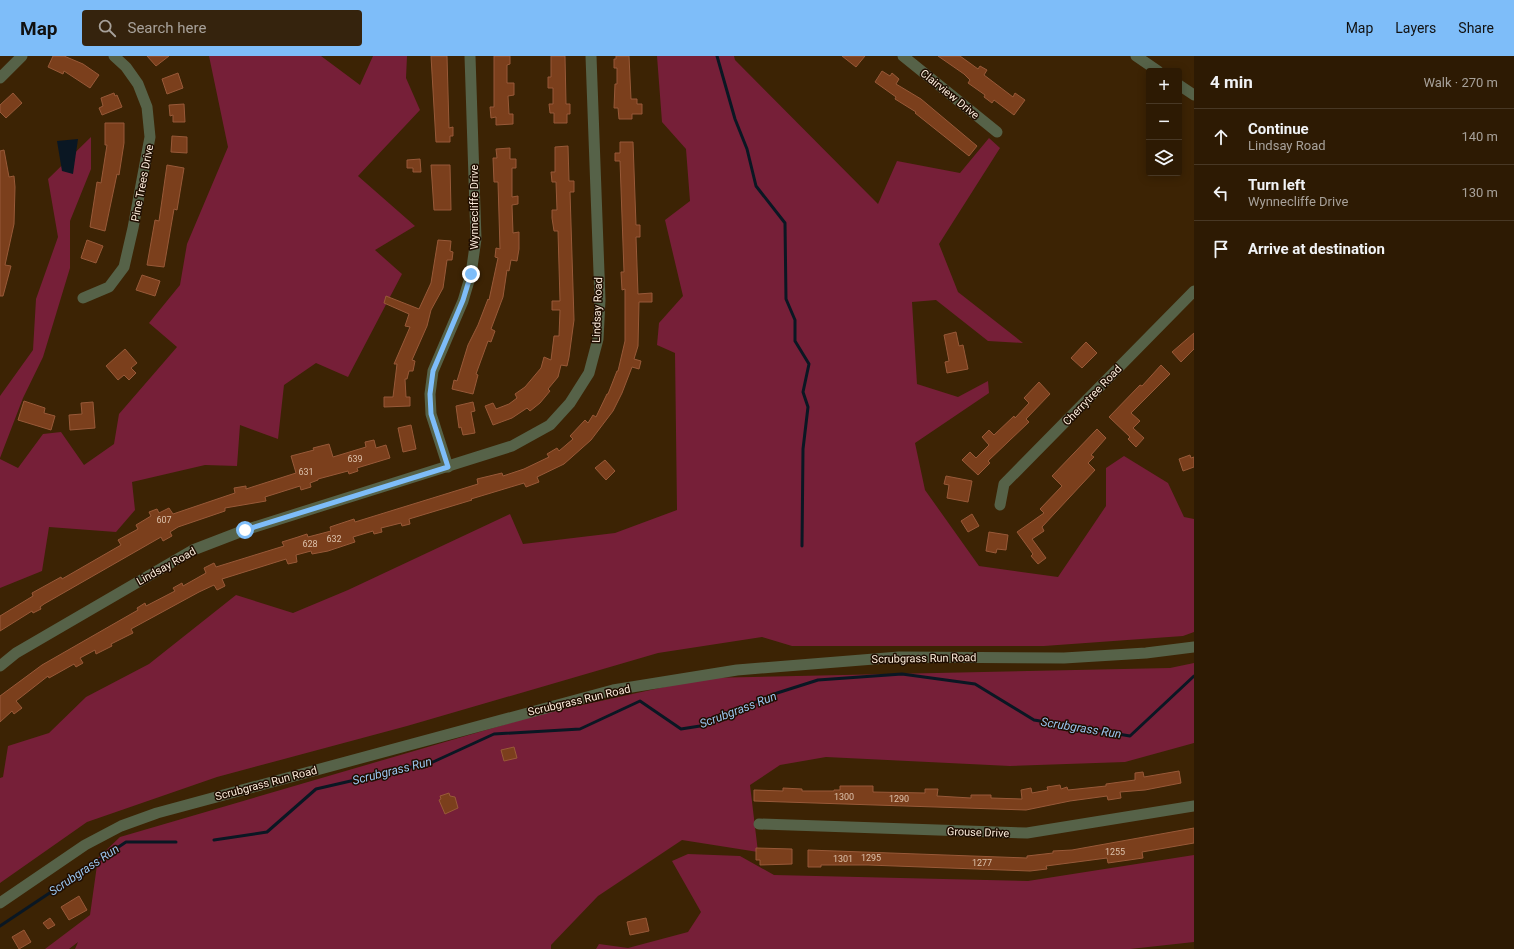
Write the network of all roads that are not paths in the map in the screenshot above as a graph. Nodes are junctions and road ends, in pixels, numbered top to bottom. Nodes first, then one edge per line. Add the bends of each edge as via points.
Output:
1 (22, 56) edge
2 (114, 56) edge
3 (470, 56) edge
4 (591, 56) edge
5 (903, 56) edge
6 (1136, 56) edge
7 (1154, 68) edge
8 (0, 78) edge
9 (1182, 87) edge
10 (1194, 95) edge
11 (997, 132) dead end
12 (1194, 291) edge
13 (83, 298) dead end
14 (448, 467) junction
15 (1000, 505) dead end
16 (1194, 647) edge
17 (0, 666) edge
18 (1194, 806) edge
19 (759, 824) dead end
20 (0, 903) edge

1 - 8 street
2 - 13 street, Pine Trees Drive via 126,66 138,84 147,107 150,136 124,267 109,287
3 - 14 street, Wynnecliffe Drive via 476,239 471,274 463,300 433,371 430,394 431,414
4 - 14 street, Lindsay Road via 600,300 598,339 589,374 570,403 550,425 512,446
5 - 11 street, Clairview Drive
6 - 7 street
9 - 10 street
12 - 15 street, Cherrytree Road via 1004,484
14 - 17 street, Lindsay Road via 245,530 193,550 16,653
16 - 20 street, Scrubgrass Run Road via 1064,658 899,656 737,670 613,690 157,813 121,826 84,845
18 - 19 street, Grouse Drive via 1027,833

